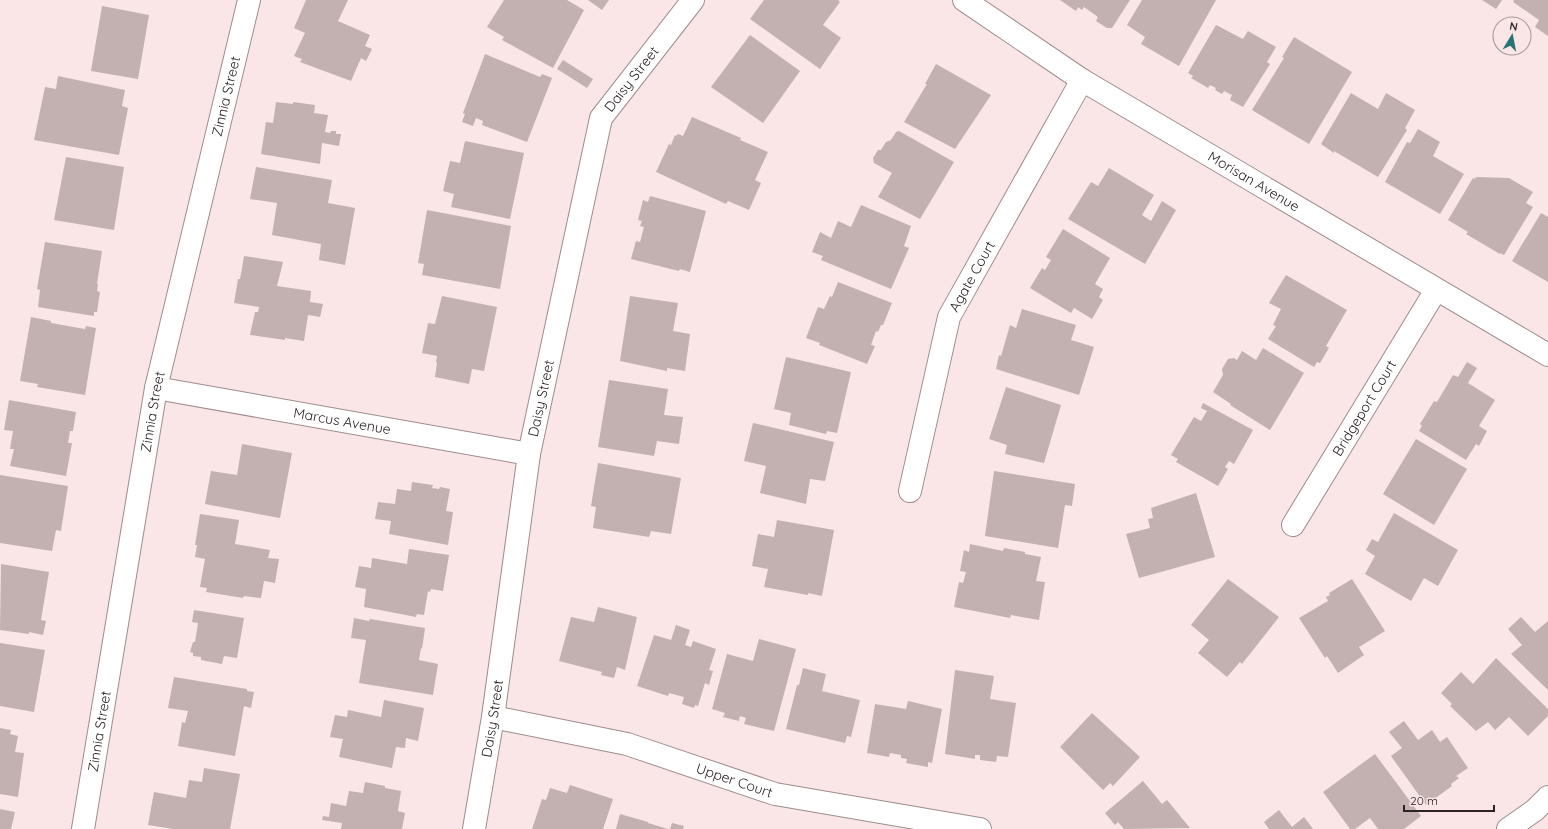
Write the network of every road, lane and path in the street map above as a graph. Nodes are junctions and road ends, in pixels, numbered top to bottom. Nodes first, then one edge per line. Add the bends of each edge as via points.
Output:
1 (249, 0) edge
2 (693, 0) edge
3 (964, 0) edge
4 (1082, 80) junction
5 (1436, 290) junction
6 (1548, 356) edge
7 (156, 388) junction
8 (529, 454) junction
9 (910, 491) dead end
10 (1293, 526) dead end
11 (493, 717) junction
12 (1548, 797) edge
13 (82, 829) edge
14 (474, 829) edge
15 (980, 829) edge
16 (1508, 829) edge

1 - 7 street, Zinnia Street
2 - 8 street, Daisy Street via 602,118
3 - 4 street, Morisan Avenue
4 - 5 street, Morisan Avenue
4 - 9 street, Agate Court via 949,317
5 - 6 street, Morisan Avenue
5 - 10 street, Bridgeport Court
7 - 8 street, Marcus Avenue
7 - 13 street, Zinnia Street
8 - 11 street, Daisy Street
11 - 14 street, Daisy Street
11 - 15 street, Upper Court via 627,744 775,794
12 - 16 street via 1535,810

